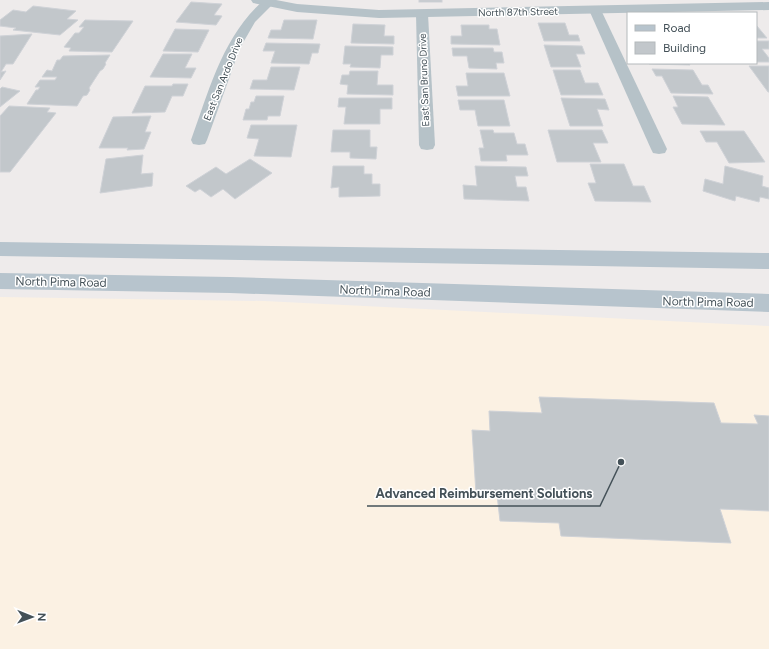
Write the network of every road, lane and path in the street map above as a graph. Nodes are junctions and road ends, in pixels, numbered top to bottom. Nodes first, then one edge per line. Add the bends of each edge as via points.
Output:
1 (262, 1) edge
2 (768, 7) edge
3 (595, 10) junction
4 (422, 14) junction
5 (198, 140) dead end
6 (427, 145) dead end
7 (659, 149) dead end
8 (0, 249) edge
9 (44, 249) junction
10 (0, 255) edge
11 (769, 261) edge
12 (0, 281) edge
13 (769, 303) edge

1 - 4 street, North 87th Street via 333,11
1 - 5 street, East San Ardo Drive via 259,10 235,43
2 - 3 street, North 87th Street
3 - 4 street, North 87th Street
3 - 7 street
4 - 6 street, East San Bruno Drive
8 - 9 main road
9 - 10 main road
9 - 11 main road
12 - 13 main road, North Pima Road via 230,285

